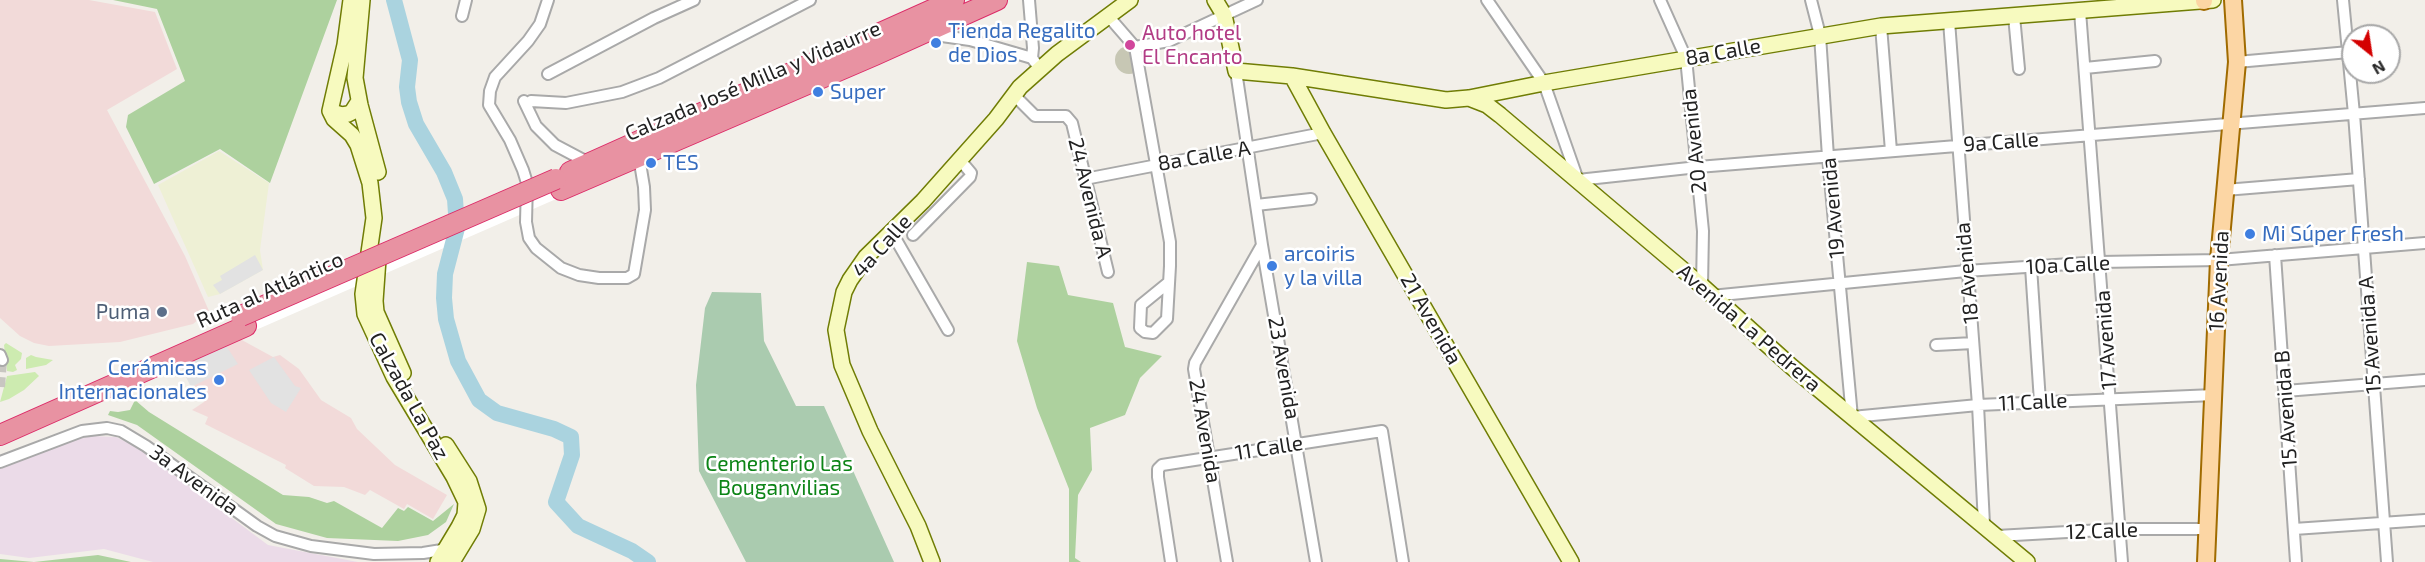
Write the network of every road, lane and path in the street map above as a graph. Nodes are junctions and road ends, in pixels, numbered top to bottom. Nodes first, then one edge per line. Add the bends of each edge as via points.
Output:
1 (351, 0) edge
2 (362, 0) edge
3 (466, 0) edge
4 (548, 0) edge
5 (694, 0) edge
6 (997, 0) edge
7 (1029, 0) edge
8 (1130, 0) edge
9 (1215, 0) edge
10 (1257, 0) edge
11 (1487, 0) edge
12 (1660, 0) edge
13 (1811, 0) edge
14 (2204, 0) edge
15 (2213, 0) edge
16 (2233, 0) edge
17 (2343, 0) edge
18 (802, 2) edge
19 (942, 2) edge
20 (2080, 11) junction
21 (1224, 15) junction
22 (462, 16) dead end
23 (2014, 16) junction
24 (1109, 17) junction
25 (1949, 21) junction
26 (2346, 24) edge
27 (1881, 26) junction
28 (935, 28) junction
29 (1820, 35) junction
30 (1136, 47) junction
31 (2341, 53) edge
32 (1686, 58) junction
33 (2155, 62) dead end
34 (2237, 62) junction
35 (1036, 64) junction
36 (2085, 68) junction
37 (2019, 69) dead end
38 (1236, 71) junction
39 (548, 74) dead end
40 (1292, 76) junction
41 (1544, 83) junction
42 (2352, 84) edge
43 (1014, 94) junction
44 (1469, 98) junction
45 (359, 101) junction
46 (2425, 108) edge
47 (330, 111) junction
48 (2354, 114) junction
49 (2231, 122) junction
50 (1323, 133) junction
51 (2089, 135) junction
52 (1956, 145) junction
53 (1247, 149) junction
54 (1891, 151) junction
55 (639, 157) junction
56 (1828, 157) junction
57 (960, 160) junction
58 (590, 164) junction
59 (1156, 164) junction
60 (1698, 167) junction
61 (1085, 179) junction
62 (2359, 179) junction
63 (1578, 180) junction
64 (558, 184) junction
65 (2225, 190) junction
66 (1311, 199) dead end
67 (1256, 205) junction
68 (891, 231) junction
69 (913, 235) dead end
70 (2425, 243) edge
71 (1262, 245) junction
72 (2364, 248) junction
73 (2276, 255) junction
74 (2219, 260) junction
75 (2100, 262) junction
76 (2031, 267) junction
77 (1966, 271) junction
78 (1108, 272) dead end
79 (1168, 283) dead end
80 (1840, 285) junction
81 (1707, 291) junction
82 (244, 321) junction
83 (948, 330) dead end
84 (1972, 343) junction
85 (1936, 345) dead end
86 (2425, 380) edge
87 (2374, 384) junction
88 (2285, 391) junction
89 (2214, 395) junction
90 (2110, 398) junction
91 (2040, 402) junction
92 (1978, 405) junction
93 (1852, 417) junction
94 (0, 421) edge
95 (0, 435) edge
96 (1298, 443) junction
97 (1209, 457) junction
98 (0, 462) edge
99 (472, 503) junction
100 (2425, 520) edge
101 (2384, 522) junction
102 (1984, 524) junction
103 (2207, 529) junction
104 (2294, 529) junction
105 (2120, 530) junction
106 (1997, 536) junction
107 (455, 553) edge
108 (392, 559) edge
109 (438, 562) edge
110 (932, 562) edge
111 (1171, 562) edge
112 (1227, 562) edge
113 (1316, 562) edge
114 (1403, 562) edge
115 (1571, 562) edge
116 (2027, 562) edge
117 (2122, 562) edge
118 (2206, 562) edge
119 (2296, 562) edge
120 (2387, 562) edge

1 - 47 street
2 - 45 street, Calzada La Paz via 355,73
3 - 22 street
4 - 55 street via 534,33 495,77 489,105 510,140 528,183 526,222 536,248 561,268 579,275 627,278 633,274 645,210
5 - 39 street
6 - 28 highway, Calzada José Milla y Vidaurre
7 - 35 street
8 - 24 street, 4a Calle
9 - 21 street, 23 Avenida
10 - 21 street
11 - 41 street
12 - 32 street, 20 Avenida
13 - 29 street, 19 Avenida
14 - 15 street, 8a Calle
14 - 20 street, 8a Calle
16 - 34 main road, 16 Avenida
17 - 26 street, 15 Avenida A
18 - 58 street via 659,78 622,92 567,103 528,101 536,126 555,145
19 - 58 highway, Calzada José Milla y Vidaurre
20 - 23 street, 8a Calle
20 - 36 street, 17 Avenida
21 - 30 street via 1169,41
21 - 38 street, 23 Avenida
23 - 25 street, 8a Calle
23 - 37 street
24 - 30 street
24 - 35 street, 4a Calle
25 - 27 street, 8a Calle
25 - 52 street, 18 Avenida
27 - 29 street, 8a Calle
27 - 54 street
28 - 35 street via 942,36 970,40
28 - 55 highway, Calzada José Milla y Vidaurre
29 - 32 street, 8a Calle
29 - 56 street, 19 Avenida
30 - 59 street
31 - 34 street
32 - 41 street, 8a Calle
32 - 60 street, 20 Avenida
33 - 36 street
34 - 49 main road, 16 Avenida
35 - 43 street, 4a Calle
36 - 51 street, 17 Avenida
38 - 40 street, 8a Calle
38 - 53 street, 23 Avenida
40 - 44 street, 8a Calle via 1446,100
40 - 50 street, 21 Avenida
41 - 44 street, 8a Calle
41 - 63 street
42 - 48 street, 15 Avenida A
43 - 57 street, 4a Calle
43 - 61 street, 24 Avenida A via 1035,116 1069,119
44 - 63 street, Avenida La Pedrera via 1487,105
45 - 47 street via 348,114
45 - 99 street, Calzada La Paz via 383,205 376,312 414,393 469,481
46 - 48 street, 9a Calle
47 - 99 street, Calzada La Paz via 358,145 370,183 374,218 363,294 365,314 394,377
48 - 49 street, 9a Calle
48 - 62 street, 15 Avenida A
49 - 51 street, 9a Calle
49 - 65 main road, 16 Avenida
50 - 53 street, 8a Calle A
50 - 115 street, 21 Avenida
51 - 52 street, 9a Calle
51 - 75 street, 17 Avenida
52 - 54 street, 9a Calle
52 - 77 street, 18 Avenida
53 - 59 street, 8a Calle A
53 - 67 street, 23 Avenida
54 - 56 street, 9a Calle
55 - 64 highway, Calzada José Milla y Vidaurre
56 - 60 street, 9a Calle
56 - 80 street, 19 Avenida
57 - 68 street, 4a Calle
57 - 69 street via 970,177
58 - 64 highway, Calzada José Milla y Vidaurre
59 - 61 street, 8a Calle A
59 - 79 street via 1170,242
60 - 63 street, 9a Calle
60 - 81 street, 20 Avenida
61 - 78 street, 24 Avenida A
62 - 65 street
62 - 72 street, 15 Avenida A
63 - 81 street, Avenida La Pedrera
64 - 82 highway, Ruta al Atlántico, bridge
65 - 74 main road, 16 Avenida
66 - 67 street
67 - 71 street, 23 Avenida
68 - 83 street
68 - 110 street, 4a Calle via 850,280 836,330 842,365 852,391
70 - 72 street, 10a Calle
71 - 96 street, 23 Avenida
71 - 97 street, 24 Avenida via 1195,363
72 - 73 street, 10a Calle
72 - 87 street, 15 Avenida A
73 - 74 street, 10a Calle
73 - 88 street, 15 Avenida B
74 - 75 street, 10a Calle
74 - 89 main road, 16 Avenida
75 - 76 street, 10a Calle
75 - 90 street, 17 Avenida
76 - 77 street, 10a Calle
76 - 91 street
77 - 80 street, 10a Calle
77 - 84 street, 18 Avenida
80 - 81 street, 10a Calle
80 - 93 street, 19 Avenida
81 - 93 street, Avenida La Pedrera
82 - 94 highway, Ruta al Atlántico
82 - 95 highway, Ruta al Atlántico
84 - 85 street
84 - 92 street, 18 Avenida
86 - 87 street
87 - 88 street
87 - 101 street, 15 Avenida A
88 - 104 street, 15 Avenida B
89 - 90 street, 11 Calle
89 - 103 main road, 16 Avenida
90 - 91 street, 11 Calle
90 - 105 street, 17 Avenida
91 - 92 street, 11 Calle
92 - 93 street, 11 Calle
92 - 102 street, 18 Avenida
93 - 102 street, Avenida La Pedrera
96 - 97 street, 11 Calle
96 - 113 street, 23 Avenida
96 - 114 street, 11 Calle via 1383,431
97 - 111 street, 11 Calle via 1158,469
97 - 112 street, 24 Avenida
98 - 108 street, 3a Avenida via 82,431 121,431 275,536
99 - 107 street
100 - 101 street
101 - 104 street
101 - 120 street, 15 Avenida A
102 - 106 street, Avenida La Pedrera
103 - 105 street, 12 Calle
103 - 118 main road, 16 Avenida
104 - 119 street, 15 Avenida B
105 - 106 street, 12 Calle
105 - 117 street, 17 Avenida
106 - 116 street, Avenida La Pedrera
107 - 108 street, 3a Avenida
107 - 109 street

